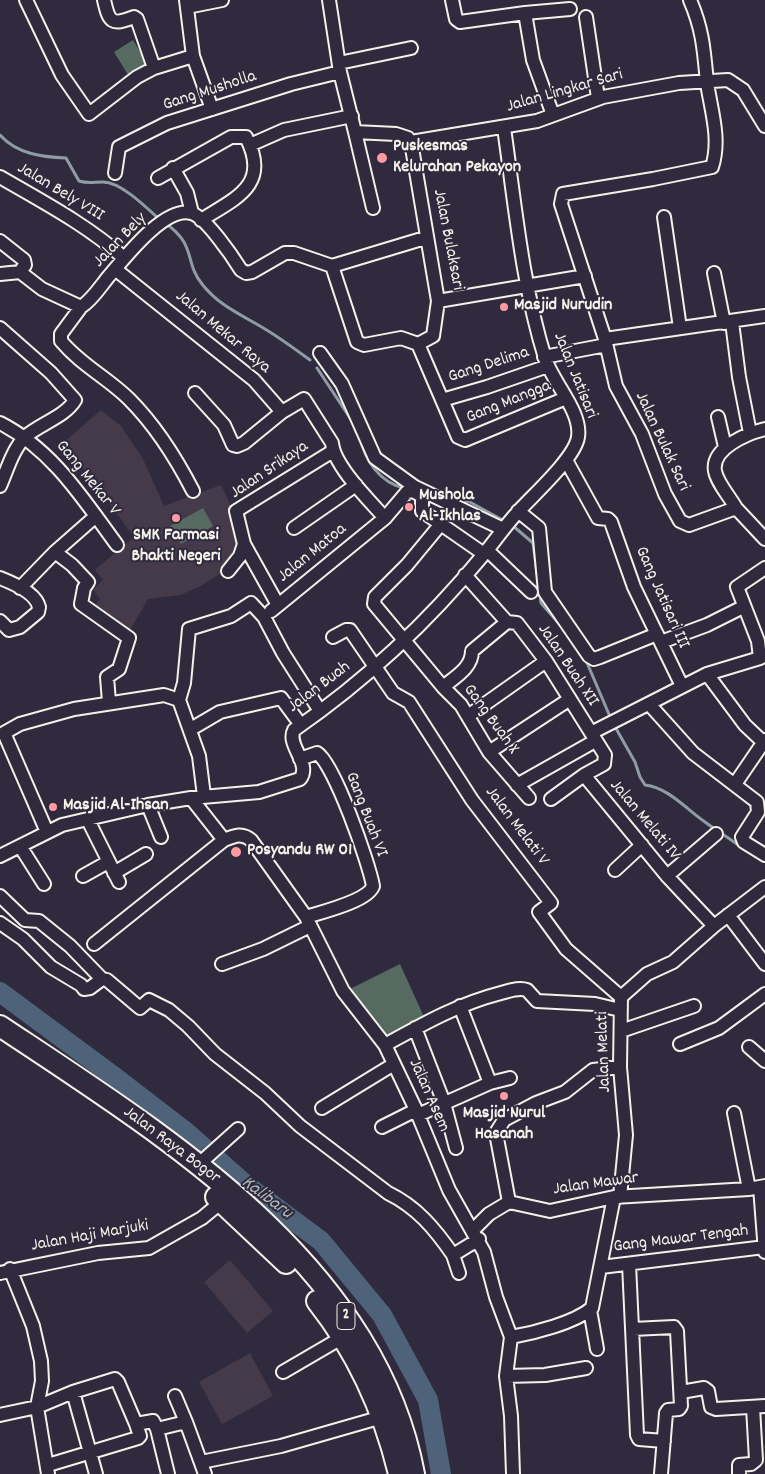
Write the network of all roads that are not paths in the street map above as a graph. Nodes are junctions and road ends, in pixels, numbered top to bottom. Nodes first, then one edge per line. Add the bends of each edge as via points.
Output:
1 (26, 0) edge
2 (104, 0) edge
3 (222, 0) edge
4 (328, 0) edge
5 (452, 0) edge
6 (690, 0) edge
7 (186, 3) edge
8 (570, 9) dead end
9 (525, 13) junction
10 (586, 17) dead end
11 (411, 48) dead end
12 (193, 56) junction
13 (340, 67) junction
14 (154, 68) junction
15 (707, 83) junction
16 (598, 98) junction
17 (212, 109) junction
18 (553, 115) junction
19 (352, 116) junction
20 (765, 126) edge
21 (504, 128) junction
22 (355, 132) junction
23 (411, 142) junction
24 (250, 145) junction
25 (173, 168) junction
26 (115, 173) dead end
27 (0, 177) edge
28 (158, 178) dead end
29 (373, 208) dead end
30 (196, 216) junction
31 (664, 216) dead end
32 (425, 238) junction
33 (0, 241) edge
34 (124, 258) junction
35 (332, 266) junction
36 (115, 269) junction
37 (20, 272) junction
38 (714, 273) dead end
39 (0, 274) edge
40 (586, 276) junction
41 (527, 286) junction
42 (438, 301) junction
43 (81, 307) junction
44 (765, 316) edge
45 (728, 322) junction
46 (0, 328) edge
47 (680, 328) junction
48 (606, 342) junction
49 (418, 344) junction
50 (320, 353) dead end
51 (546, 361) junction
52 (194, 393) dead end
53 (566, 398) junction
54 (442, 400) junction
55 (282, 412) junction
56 (718, 417) dead end
57 (0, 424) edge
58 (765, 429) edge
59 (750, 433) junction
60 (25, 438) junction
61 (725, 447) junction
62 (333, 451) junction
63 (566, 460) junction
64 (0, 486) edge
65 (356, 486) junction
66 (193, 491) dead end
67 (736, 508) junction
68 (96, 516) junction
69 (385, 518) junction
70 (510, 521) junction
71 (440, 525) junction
72 (294, 528) dead end
73 (765, 539) edge
74 (244, 544) junction
75 (117, 545) dead end
76 (55, 552) junction
77 (486, 552) junction
78 (765, 568) edge
79 (228, 571) dead end
80 (465, 575) junction
81 (0, 578) edge
82 (20, 588) junction
83 (531, 592) dead end
84 (278, 605) junction
85 (744, 607) junction
86 (264, 617) junction
87 (0, 622) edge
88 (507, 622) junction
89 (333, 637) dead end
90 (659, 638) junction
91 (404, 641) junction
92 (546, 662) junction
93 (376, 667) junction
94 (708, 674) junction
95 (682, 686) junction
96 (443, 687) junction
97 (570, 699) junction
98 (180, 700) junction
99 (110, 702) junction
100 (649, 704) junction
101 (320, 711) junction
102 (468, 716) junction
103 (301, 725) junction
104 (191, 729) junction
105 (2, 734) edge
106 (593, 737) junction
107 (764, 741) edge
108 (489, 752) junction
109 (300, 759) junction
110 (584, 775) junction
111 (735, 784) junction
112 (517, 785) junction
113 (204, 796) junction
114 (191, 798) junction
115 (528, 798) dead end
116 (551, 799) dead end
117 (148, 805) junction
118 (88, 820) junction
119 (47, 832) junction
120 (716, 834) dead end
121 (161, 837) dead end
122 (224, 840) junction
123 (642, 845) junction
124 (20, 846) junction
125 (1, 854) edge
126 (146, 854) dead end
127 (765, 855) edge
128 (615, 870) dead end
129 (113, 872) junction
130 (83, 876) dead end
131 (667, 876) junction
132 (44, 884) dead end
133 (765, 887) edge
134 (0, 896) edge
135 (728, 915) junction
136 (308, 922) junction
137 (0, 923) edge
138 (714, 926) junction
139 (94, 944) dead end
140 (222, 964) dead end
141 (765, 964) edge
142 (102, 979) junction
143 (765, 994) edge
144 (620, 1003) junction
145 (460, 1006) junction
146 (694, 1006) dead end
147 (0, 1026) edge
148 (415, 1028) junction
149 (621, 1031) junction
150 (0, 1041) edge
151 (680, 1044) dead end
152 (385, 1046) junction
153 (749, 1046) dead end
154 (765, 1060) edge
155 (394, 1064) junction
156 (620, 1067) junction
157 (510, 1078) dead end
158 (490, 1083) junction
159 (444, 1103) junction
160 (322, 1108) dead end
161 (417, 1112) junction
162 (734, 1113) dead end
163 (382, 1127) dead end
164 (238, 1129) dead end
165 (456, 1148) dead end
166 (202, 1161) junction
167 (758, 1187) edge
168 (226, 1197) junction
169 (617, 1197) junction
170 (509, 1202) junction
171 (476, 1235) junction
172 (765, 1247) edge
173 (765, 1252) edge
174 (453, 1255) junction
175 (630, 1264) junction
176 (601, 1267) junction
177 (5, 1271) edge
178 (459, 1273) dead end
179 (590, 1310) junction
180 (633, 1329) junction
181 (343, 1337) junction
182 (511, 1337) junction
183 (597, 1349) dead end
184 (586, 1368) dead end
185 (283, 1372) dead end
186 (506, 1376) junction
187 (73, 1392) junction
188 (681, 1392) junction
189 (175, 1396) dead end
190 (759, 1406) edge
191 (37, 1407) junction
192 (0, 1415) edge
193 (382, 1417) junction
194 (186, 1422) junction
195 (136, 1424) junction
196 (157, 1428) junction
197 (664, 1441) junction
198 (92, 1452) junction
199 (203, 1468) edge
200 (48, 1469) edge
201 (96, 1474) edge
202 (168, 1474) edge
203 (399, 1474) edge
204 (414, 1474) edge
205 (513, 1474) edge
206 (661, 1474) edge
207 (739, 1474) edge

1 - 14 street via 62,75 89,114 136,76
2 - 14 street via 108,17 113,22 137,19
3 - 7 street
4 - 13 street
5 - 9 street via 456,19 460,22
6 - 15 street via 703,36
7 - 12 street
8 - 9 street
9 - 18 street via 533,60
10 - 16 street
11 - 13 street, Gang Musholla
12 - 14 street
12 - 17 street
13 - 17 street, Gang Musholla
13 - 19 street
15 - 16 street, Jalan Lingkar Sari via 678,83
15 - 20 street, Jalan Lingkar Sari via 728,80 738,84
15 - 40 street, Jalan Bulak Sari via 715,131 711,168 562,196 565,221
16 - 18 street, Jalan Lingkar Sari
17 - 26 street, Gang Musholla via 167,123 122,145 116,151
18 - 21 street, Jalan Lingkar Sari
19 - 22 street
19 - 24 street via 284,130
21 - 23 street, Jalan Lingkar Sari
21 - 41 street, Jalan Jatisari
22 - 23 street via 396,134
22 - 29 street
23 - 32 street, Jalan Bulaksari
24 - 25 street via 246,137 231,137
24 - 30 street, Jalan Bely via 254,175 251,184 241,195
25 - 28 street
25 - 30 street
27 - 34 street, Jalan Bely VIII via 78,223
30 - 34 street, Jalan Bely via 165,221
30 - 35 street via 246,273 290,252
31 - 47 street
32 - 35 street
32 - 42 street, Jalan Bulaksari
33 - 37 street via 24,260
34 - 36 street, Jalan Bely
35 - 49 street via 357,342 364,345 401,338
36 - 43 street, Jalan Bely
36 - 55 street, Jalan Mekar Raya via 254,380
37 - 39 street
37 - 43 street via 42,289
38 - 45 street
40 - 41 street, Jalan Bulaksari
40 - 48 street, Jalan Bulak Sari
41 - 42 street, Jalan Bulaksari
41 - 51 street, Jalan Jatisari
42 - 49 street via 432,336
43 - 66 street, Jalan Bely via 61,334 61,341 95,374 129,399 177,460
44 - 45 street
45 - 47 street
45 - 59 street
46 - 60 street via 52,373 75,400
47 - 48 street
48 - 51 street, Gang Delima
48 - 67 street, Jalan Bulak Sari via 620,396 642,434 659,483 680,521 689,526
49 - 54 street
50 - 70 street via 342,384 375,458 415,487
51 - 53 street, Jalan Jatisari
51 - 54 street, Gang Delima via 487,387
52 - 55 street via 224,425 233,445 237,446
53 - 54 street, Gang Mangga via 465,440 458,437
53 - 63 street, Jalan Jatisari via 578,435
55 - 62 street via 304,399 332,443
56 - 61 street
57 - 60 street, Gang Mekar V
58 - 59 street
59 - 61 street
60 - 64 street
60 - 68 street, Gang Mekar V via 51,459
61 - 67 street via 715,463 715,472
62 - 65 street
62 - 74 street, Jalan Srikaya via 237,510
63 - 70 street, Jalan Jatisari
63 - 90 street, Gang Jatisari III via 598,518 611,522 634,587
65 - 69 street
65 - 72 street
67 - 73 street
68 - 75 street, Gang Mekar V
68 - 76 street
69 - 71 street, Jalan Matoa via 412,491 422,495 421,509
69 - 84 street, Jalan Matoa
70 - 77 street, Jalan Buah
70 - 90 street via 539,528 544,588 589,656 594,659
71 - 77 street
71 - 91 street, Gang Buah X via 375,598 376,607
74 - 79 street via 240,556
74 - 84 street, Jalan Srikaya
76 - 82 street
76 - 99 street via 88,582 81,604 129,637 120,668 107,677
77 - 80 street, Jalan Buah
77 - 83 street
78 - 85 street via 737,587
80 - 88 street, Jalan Buah XII
80 - 91 street, Jalan Buah
81 - 82 street
82 - 87 street via 38,604 38,612 12,631
84 - 86 street, Jalan Matoa
85 - 90 street via 707,625
85 - 94 street via 758,641 760,658
86 - 98 street via 252,603 231,616 189,629
86 - 101 street
88 - 92 street, Jalan Buah XII via 516,623
88 - 96 street via 472,651 469,665
89 - 93 street via 350,630
90 - 95 street, Gang Jatisari III
91 - 93 street, Jalan Buah
91 - 96 street, Gang Buah X
92 - 97 street, Jalan Buah XII
92 - 102 street
93 - 101 street, Jalan Buah
93 - 144 street, Jalan Melati V via 393,693 410,702 472,800 551,903 539,912 566,949
94 - 95 street
94 - 107 street via 734,712
95 - 100 street
96 - 102 street, Gang Buah X
97 - 106 street, Jalan Buah XII
97 - 108 street
98 - 99 street via 168,695
98 - 104 street
99 - 105 street via 40,718
100 - 106 street via 614,721
100 - 111 street via 693,753
101 - 103 street, Jalan Buah
102 - 108 street, Gang Buah X
103 - 104 street via 281,698 220,712
103 - 109 street, Jalan Buah via 292,734
104 - 113 street via 199,756
105 - 119 street
106 - 110 street, Jalan Melati IV via 605,755 604,764
106 - 112 street
107 - 111 street
108 - 112 street, Gang Buah X
109 - 113 street, Jalan Buah via 303,774 296,780 259,792
109 - 136 street, Gang Buah VI via 317,752 325,762 345,802 373,882 369,893
110 - 116 street
110 - 123 street, Jalan Melati IV
111 - 127 street via 759,807 742,834 743,840
112 - 115 street, Gang Buah X
113 - 114 street, Jalan Buah
114 - 117 street, Jalan Buah
114 - 122 street
117 - 118 street, Jalan Buah
117 - 121 street
118 - 119 street, Jalan Buah via 62,825
118 - 129 street
119 - 124 street, Jalan Buah
120 - 131 street
122 - 136 street, Jalan Asem via 239,835 251,840
122 - 139 street
123 - 128 street
123 - 131 street, Jalan Melati IV
124 - 125 street, Jalan Buah
124 - 132 street
126 - 129 street
129 - 130 street
131 - 138 street, Jalan Melati IV
133 - 135 street, Jalan Melati
134 - 142 street via 25,920 37,920 70,946
135 - 138 street, Jalan Melati
135 - 141 street
136 - 140 street via 263,948
136 - 152 street, Jalan Asem via 343,991
137 - 142 street via 23,939 51,967 84,989
138 - 144 street, Jalan Melati via 673,962 647,974
142 - 174 street via 140,1008 149,1000 169,1010 300,1126 388,1194 415,1210 442,1237
143 - 151 street via 719,1028
144 - 145 street via 537,1002 528,990 522,988
144 - 149 street, Jalan Melati
145 - 148 street
145 - 158 street
146 - 149 street
147 - 166 highway, Jalan Raya Bogor / 2
148 - 152 street
148 - 159 street
149 - 156 street, Jalan Melati
150 - 168 highway, Jalan Raya Bogor / 2
152 - 155 street, Jalan Asem
153 - 154 street
155 - 160 street
155 - 161 street, Jalan Asem
156 - 169 street, Jalan Melati via 626,1135
156 - 170 street via 593,1070 565,1092 515,1112 499,1125 496,1133
157 - 158 street
158 - 159 street
159 - 161 street
159 - 165 street
161 - 163 street
161 - 171 street, Jalan Asem via 449,1190
162 - 167 street
164 - 166 street
166 - 168 highway, Jalan Raya Bogor / 2
167 - 169 street, Jalan Mawar
167 - 172 street
168 - 177 street, Jalan Haji Marjuki via 202,1218 149,1248
168 - 181 highway, Jalan Raya Bogor / 2 via 299,1278
168 - 204 highway, Jalan Raya Bogor / 2 via 281,1240 332,1296 351,1323 389,1392
169 - 170 street, Jalan Mawar via 550,1211
169 - 176 street, Jalan Melati
170 - 171 street via 489,1214
171 - 174 street
171 - 182 street, Jalan Asem
172 - 173 street
172 - 175 street, Gang Mawar Tengah
174 - 178 street
175 - 176 street, Gang Mawar Tengah
175 - 180 street
176 - 179 street, Jalan Melati
177 - 191 street via 33,1326 42,1381
179 - 182 street
179 - 183 street
180 - 188 street via 676,1328
180 - 197 street via 638,1436
181 - 185 street
181 - 193 highway, Jalan Raya Bogor / 2
182 - 186 street, Jalan Asem
184 - 186 street via 554,1374
186 - 205 street, Jalan Asem
187 - 191 street
187 - 195 street via 115,1379
187 - 198 street
188 - 190 street via 704,1388 708,1391 711,1407 716,1409
188 - 197 street via 681,1408 666,1413
189 - 194 street
190 - 207 street via 756,1460 739,1465
191 - 192 street
191 - 200 street
193 - 199 street
193 - 203 highway, Jalan Raya Bogor / 2
194 - 196 street
194 - 199 street
195 - 196 street via 153,1421
195 - 198 street via 139,1438
196 - 202 street
197 - 206 street
198 - 200 street
198 - 201 street

